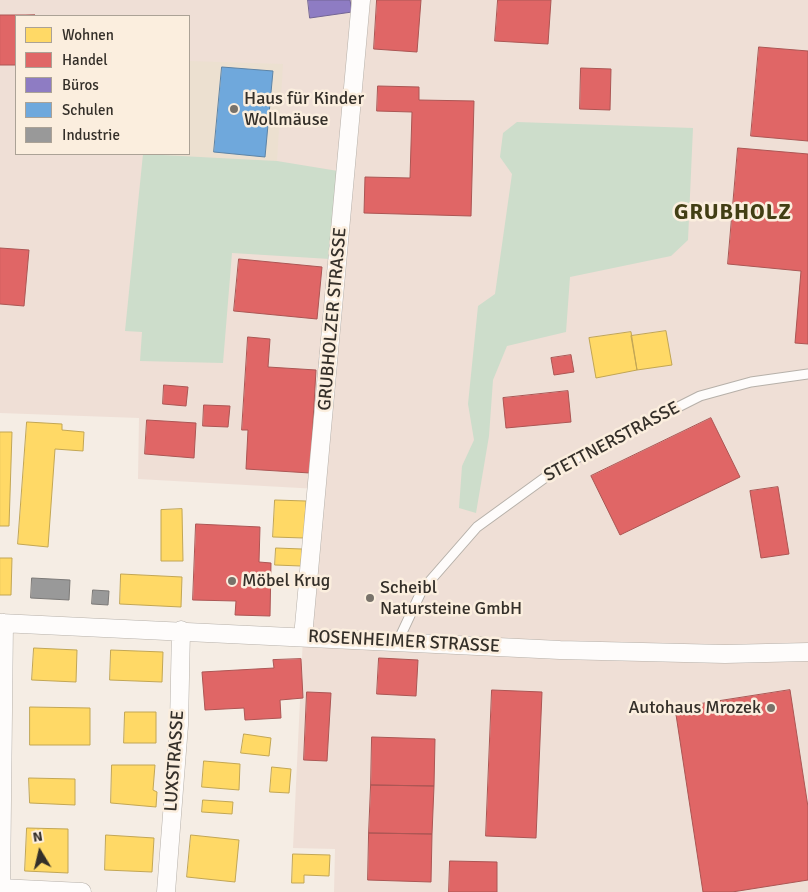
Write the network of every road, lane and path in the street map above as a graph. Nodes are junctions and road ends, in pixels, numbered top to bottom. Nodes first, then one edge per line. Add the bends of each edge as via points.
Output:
1 (361, 0) edge
2 (808, 374) edge
3 (2, 623) edge
4 (181, 630) junction
5 (303, 637) junction
6 (398, 641) junction
7 (808, 652) edge
8 (0, 888) edge
9 (82, 892) edge
10 (166, 892) edge

1 - 5 street, GRUBHOLZER STRASSE
2 - 6 lane, STETTNERSTRASSE via 751,382 700,396 561,466 477,527 422,590
3 - 4 street, ROSENHEIMER STRASSE
3 - 8 street
4 - 5 street, ROSENHEIMER STRASSE
4 - 10 street, LUXSTRASSE via 179,725
5 - 6 street, ROSENHEIMER STRASSE
6 - 7 street, ROSENHEIMER STRASSE via 560,650 725,654
8 - 9 street

